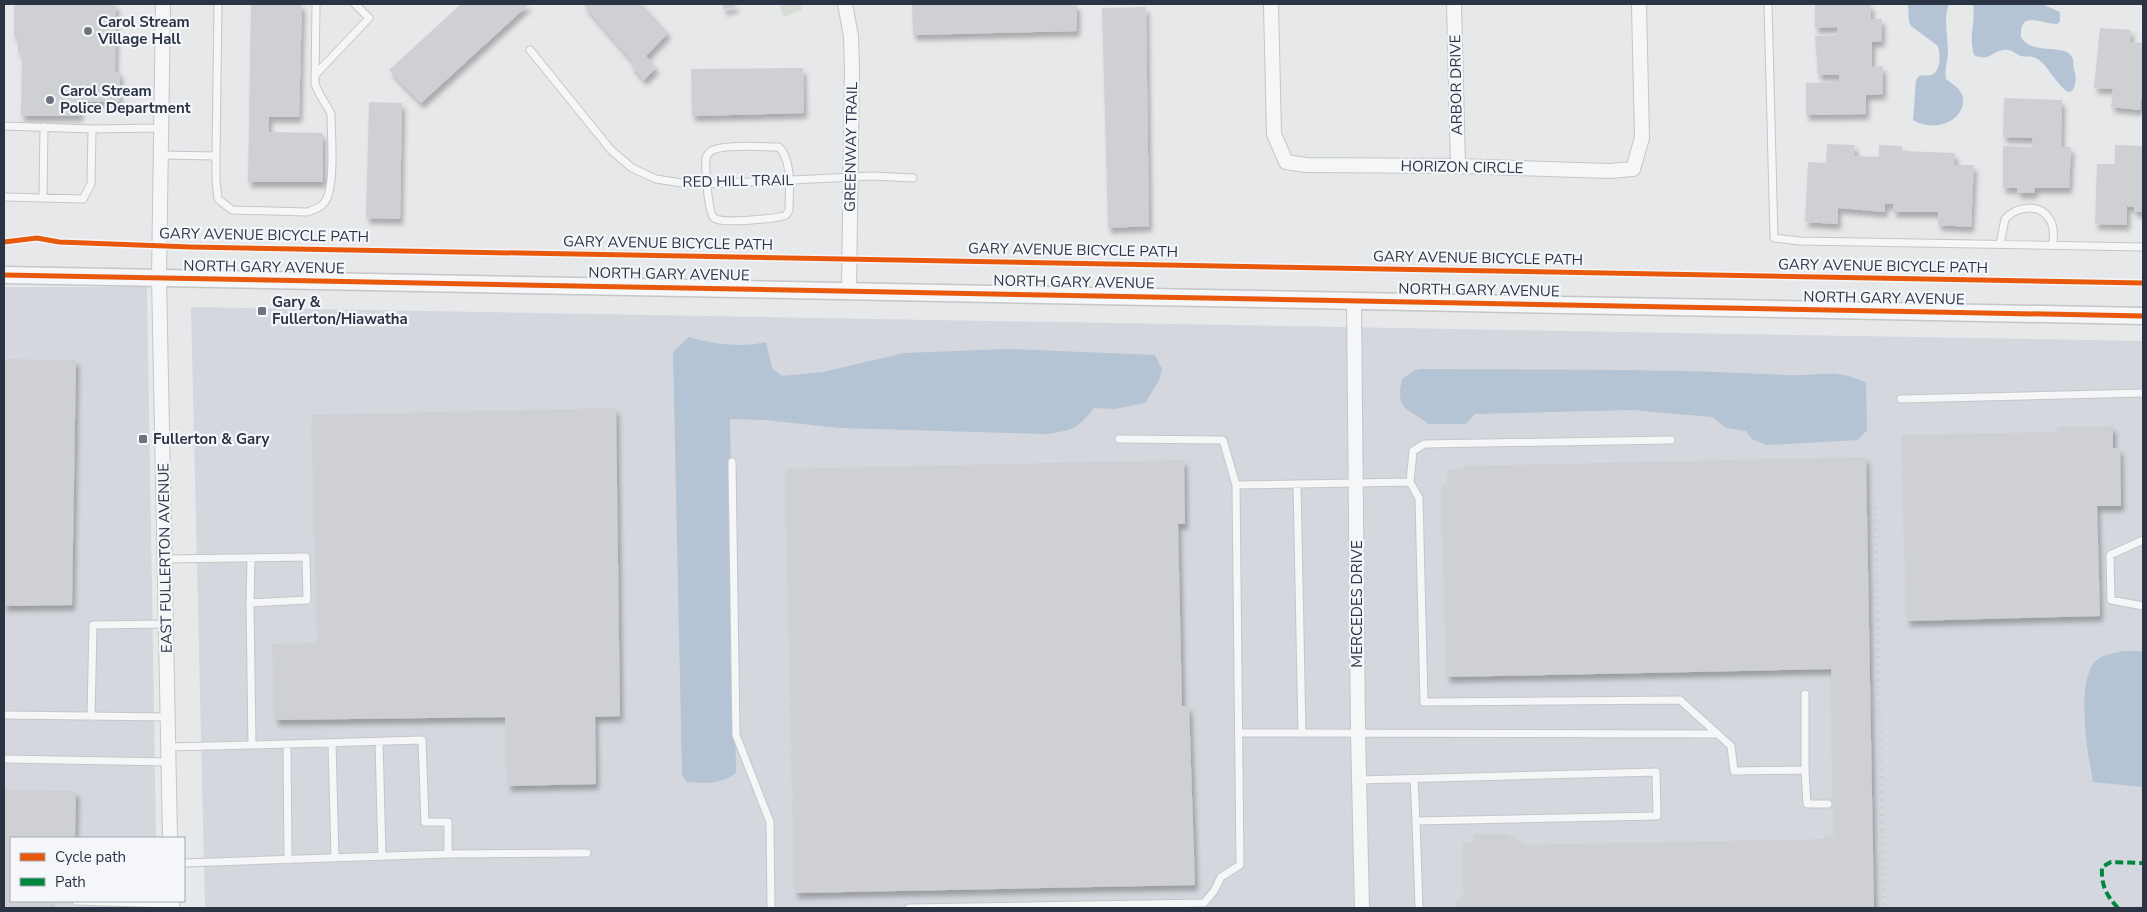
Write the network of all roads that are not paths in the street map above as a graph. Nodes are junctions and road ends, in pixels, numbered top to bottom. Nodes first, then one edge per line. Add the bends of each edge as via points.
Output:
1 (163, 4) edge
2 (218, 4) edge
3 (316, 4) edge
4 (355, 4) edge
5 (845, 4) edge
6 (1271, 4) edge
7 (1454, 4) edge
8 (1639, 4) edge
9 (1768, 4) edge
10 (530, 50) dead end
11 (315, 76) junction
12 (4, 126) edge
13 (44, 127) junction
14 (92, 128) junction
15 (161, 128) junction
16 (160, 155) junction
17 (216, 156) junction
18 (1458, 166) junction
19 (850, 178) junction
20 (913, 178) dead end
21 (789, 180) junction
22 (708, 184) junction
23 (4, 197) edge
24 (42, 198) junction
25 (2000, 244) junction
26 (2053, 245) junction
27 (2143, 247) edge
28 (4, 275) edge
29 (158, 277) junction
30 (850, 290) junction
31 (1354, 300) junction
32 (2143, 316) edge
33 (2143, 394) edge
34 (1901, 399) dead end
35 (1119, 439) dead end
36 (1671, 440) dead end
37 (732, 462) dead end
38 (1410, 482) junction
39 (1356, 483) junction
40 (1296, 484) junction
41 (1236, 485) junction
42 (2143, 540) edge
43 (251, 558) junction
44 (164, 559) junction
45 (250, 603) junction
46 (2143, 606) edge
47 (166, 624) junction
48 (1805, 694) dead end
49 (4, 715) edge
50 (91, 716) junction
51 (168, 718) junction
52 (1239, 733) junction
53 (1302, 733) junction
54 (1358, 733) junction
55 (1718, 734) junction
56 (379, 741) junction
57 (332, 743) junction
58 (287, 744) junction
59 (252, 745) junction
60 (168, 747) junction
61 (4, 759) edge
62 (169, 762) junction
63 (1805, 770) junction
64 (1414, 779) junction
65 (1359, 780) junction
66 (1828, 804) dead end
67 (1416, 821) junction
68 (170, 837) edge
69 (587, 853) dead end
70 (448, 854) junction
71 (382, 857) junction
72 (335, 858) junction
73 (288, 860) junction
74 (185, 863) edge
75 (139, 902) edge
76 (172, 904) edge
77 (771, 908) edge
78 (909, 908) edge
79 (1362, 908) edge
80 (1418, 908) edge

1 - 15 street, EAST FULLERTON AVENUE
2 - 17 lane
3 - 11 lane
4 - 11 lane via 369,18
5 - 19 street, GREENWAY TRAIL via 852,68
6 - 18 street, HORIZON CIRCLE via 1274,134 1286,162 1306,165
7 - 18 street, ARBOR DRIVE
8 - 18 street, HORIZON CIRCLE via 1642,138 1633,169
9 - 25 lane via 1774,238
10 - 22 lane, RED HILL TRAIL via 612,150 632,168 656,179
11 - 17 lane via 318,93 330,114 331,185 322,205 307,212 232,210 218,199
12 - 13 lane
13 - 14 lane
13 - 24 lane
14 - 15 lane
14 - 24 lane via 91,184 83,199
15 - 16 street, EAST FULLERTON AVENUE
16 - 17 lane
16 - 29 street, EAST FULLERTON AVENUE
19 - 20 lane, RED HILL TRAIL
19 - 21 lane, RED HILL TRAIL
19 - 30 street, GREENWAY TRAIL
21 - 22 lane, RED HILL TRAIL
21 - 22 lane via 783,151 779,147 723,148 714,150 706,158
21 - 22 lane via 789,210 786,215 772,218 718,220 711,214
23 - 24 lane
25 - 26 lane
25 - 26 lane via 2005,219 2018,208 2027,208 2037,209 2051,221
26 - 27 lane
28 - 29 street, NORTH GARY AVENUE
29 - 30 street, NORTH GARY AVENUE
29 - 44 street, EAST FULLERTON AVENUE
30 - 31 street, NORTH GARY AVENUE
31 - 32 street, NORTH GARY AVENUE
31 - 39 street, MERCEDES DRIVE
33 - 34 lane
35 - 41 lane via 1223,440
36 - 38 lane via 1424,444 1413,451
37 - 77 lane via 736,735 770,822
38 - 39 lane
38 - 55 lane via 1419,498 1424,702 1680,700
39 - 40 lane
39 - 54 street, MERCEDES DRIVE
40 - 41 lane
40 - 53 lane
41 - 52 lane
42 - 46 lane via 2110,555 2111,600
43 - 44 lane
43 - 45 lane
43 - 45 lane via 306,557 307,600
44 - 47 street, EAST FULLERTON AVENUE
45 - 59 lane
47 - 50 lane via 93,625
47 - 51 street, EAST FULLERTON AVENUE
48 - 63 lane
49 - 50 lane
50 - 51 lane
51 - 60 street, EAST FULLERTON AVENUE
52 - 53 lane
52 - 78 lane via 1240,865 1221,877 1204,904
53 - 54 lane
54 - 55 lane
54 - 65 street, MERCEDES DRIVE
55 - 63 lane via 1731,746 1734,771
56 - 57 lane
56 - 70 lane via 422,740 425,822 448,822
56 - 71 lane
57 - 58 lane
57 - 72 lane
58 - 59 lane
58 - 73 lane
59 - 60 lane
60 - 62 street, EAST FULLERTON AVENUE
61 - 62 lane
62 - 68 street, EAST FULLERTON AVENUE
63 - 66 lane via 1807,804
64 - 65 lane
64 - 67 lane
64 - 67 lane via 1656,772 1657,816
65 - 79 street, MERCEDES DRIVE
67 - 80 lane
69 - 70 lane
70 - 71 lane
71 - 72 lane
72 - 73 lane
73 - 74 lane
75 - 76 lane

